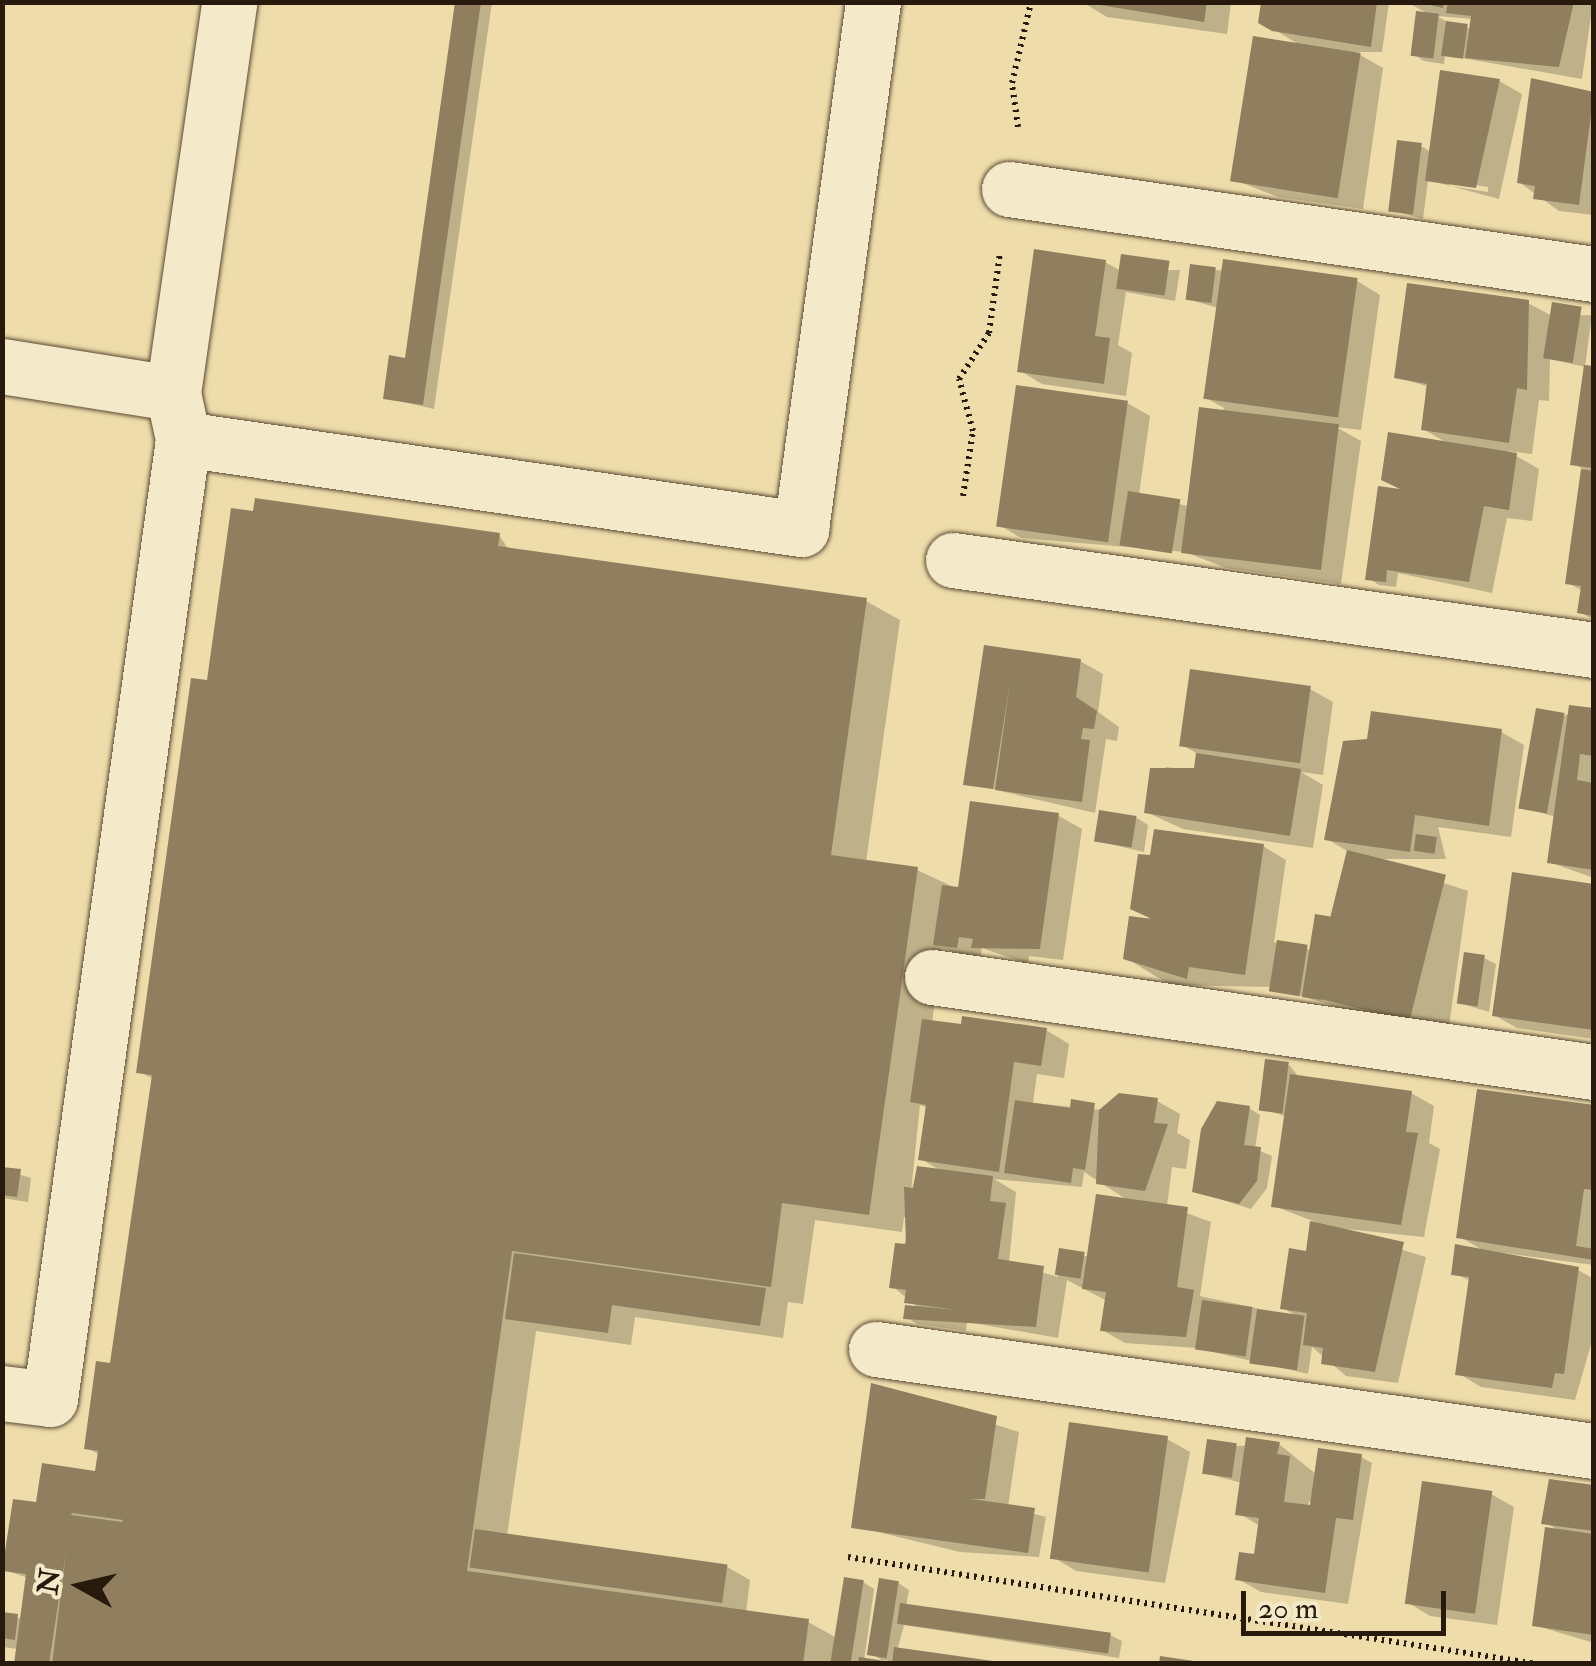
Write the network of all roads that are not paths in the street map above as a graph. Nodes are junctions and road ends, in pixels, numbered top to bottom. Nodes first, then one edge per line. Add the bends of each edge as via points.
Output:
1 (229, 2) edge
2 (873, 2) edge
3 (1009, 189) road end
4 (1594, 274) edge
5 (2, 366) edge
6 (178, 416) junction
7 (953, 560) road end
8 (1594, 650) edge
9 (932, 977) dead end
10 (1594, 1072) edge
11 (876, 1349) dead end
12 (2, 1392) edge
13 (1594, 1451) edge

1 - 6 street
2 - 6 street via 801,530
3 - 4 street
5 - 6 street
6 - 12 street via 50,1399
7 - 8 street
9 - 10 street
11 - 13 street

